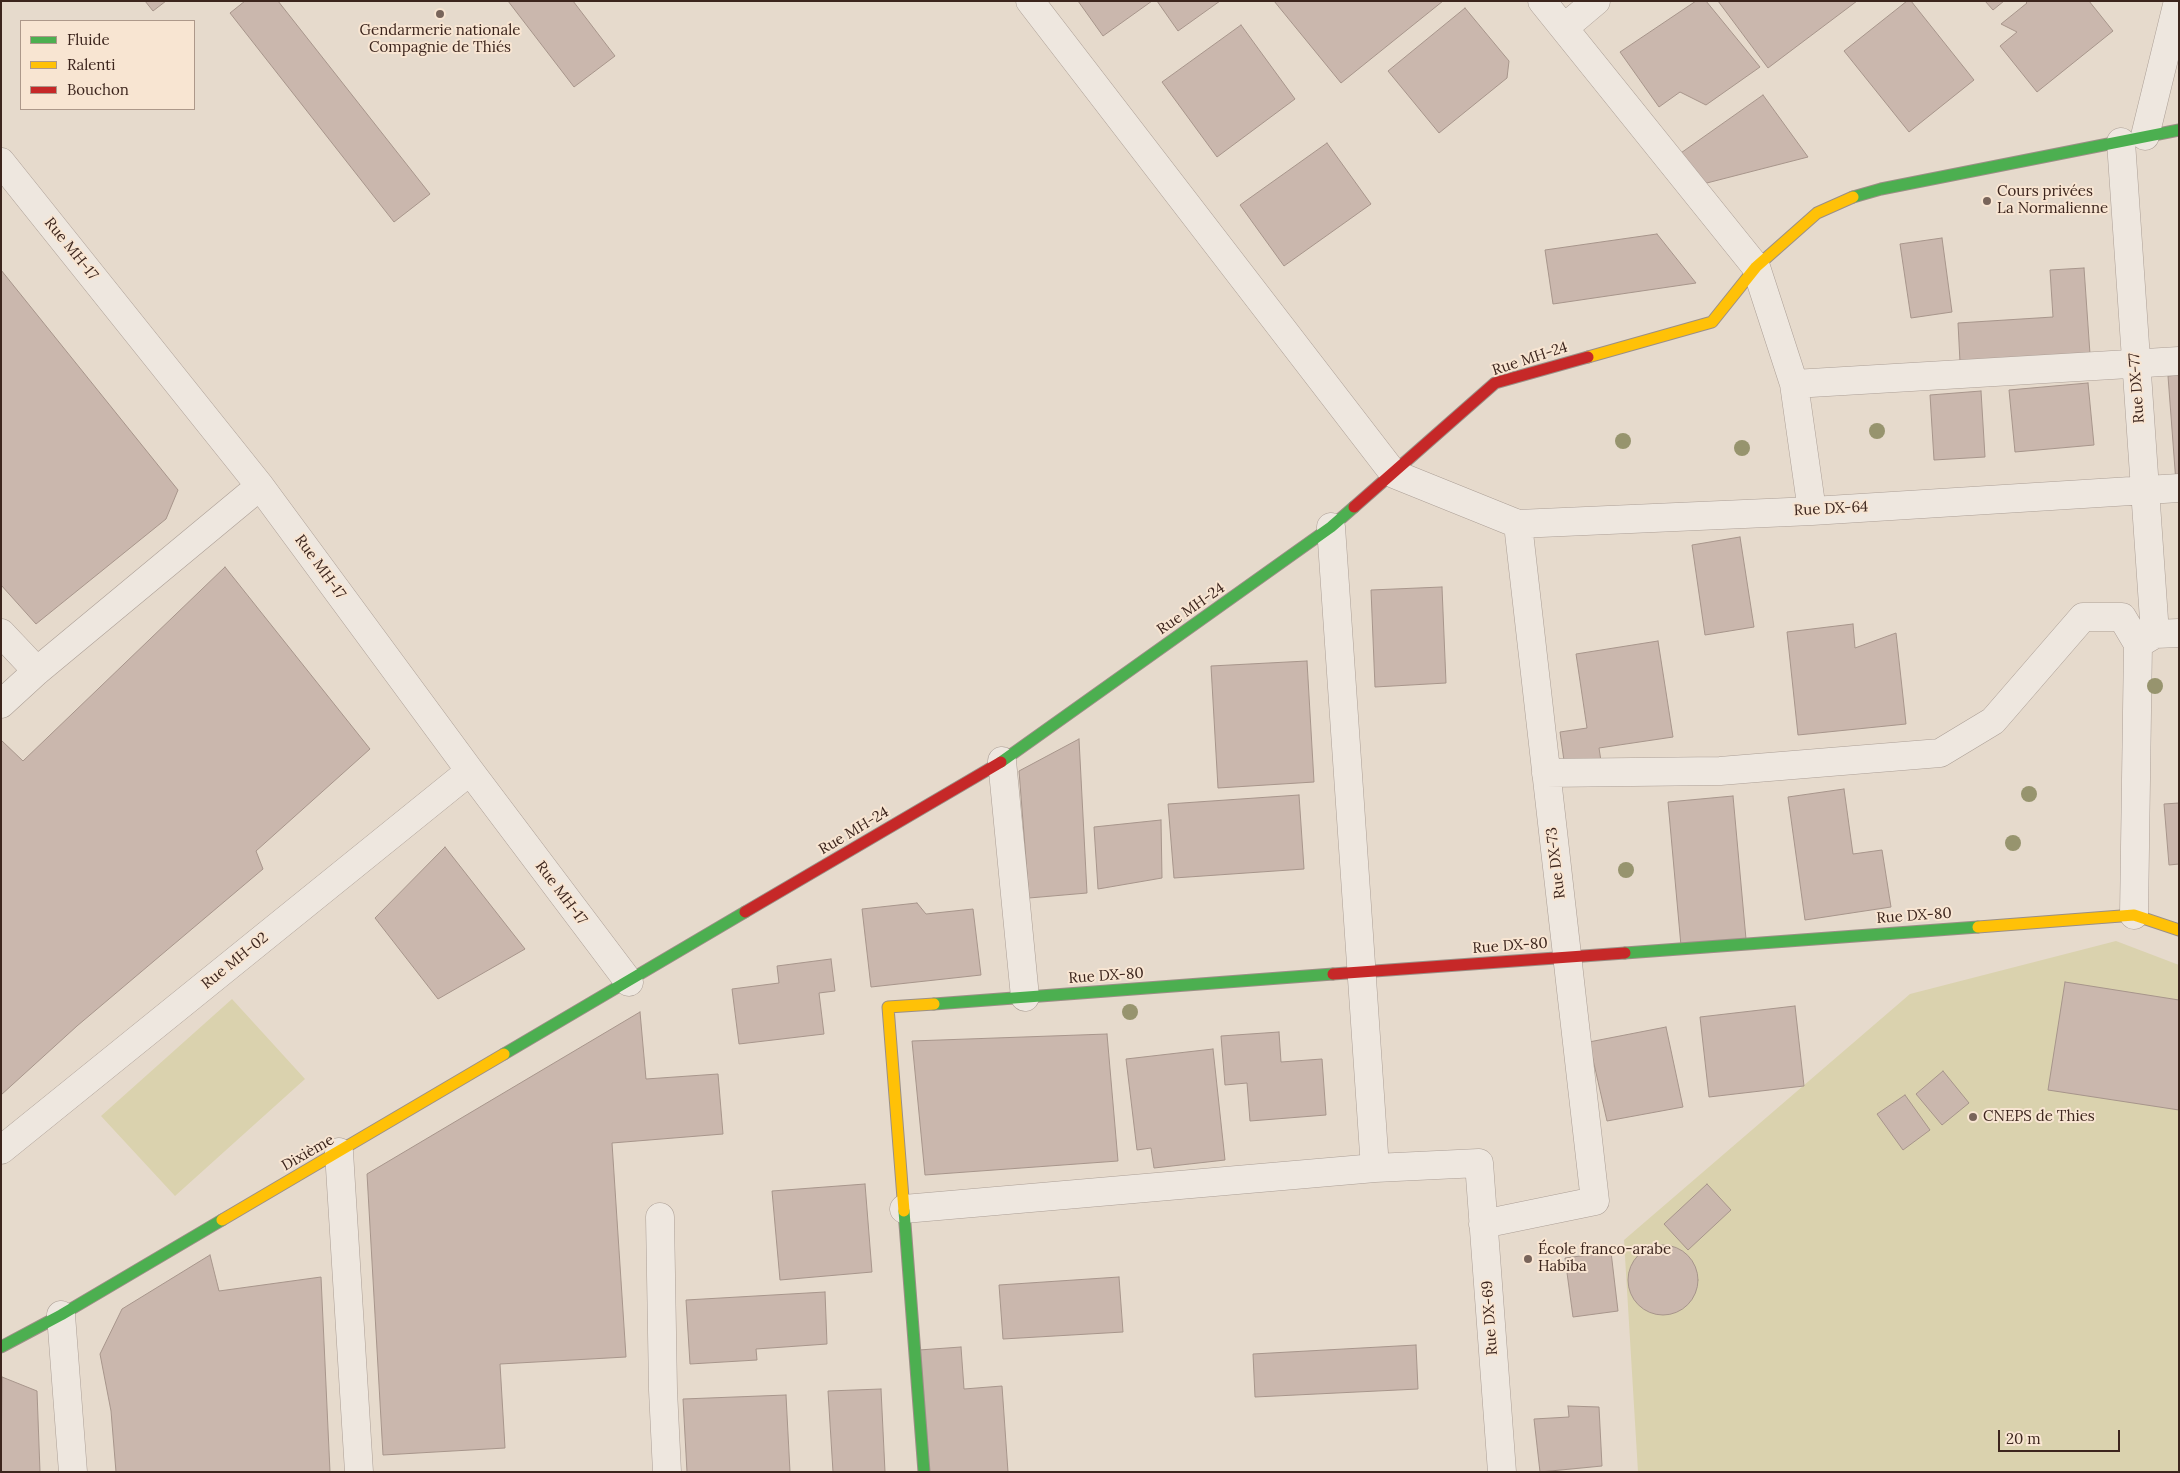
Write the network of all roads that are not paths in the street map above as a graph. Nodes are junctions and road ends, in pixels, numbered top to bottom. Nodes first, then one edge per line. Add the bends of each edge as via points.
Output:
1 (1030, 1) edge
2 (1542, 1) edge
3 (1596, 1) edge
4 (2178, 1) edge
5 (1564, 28) junction
6 (2179, 130) edge
7 (2133, 139) junction
8 (1, 162) edge
9 (1756, 267) junction
10 (2179, 361) edge
11 (2136, 364) junction
12 (1794, 384) junction
13 (1394, 474) junction
14 (260, 486) junction
15 (2179, 488) edge
16 (2144, 490) junction
17 (1812, 511) junction
18 (1518, 524) junction
19 (1331, 527) junction
20 (1, 633) edge
21 (2157, 637) edge
22 (37, 671) junction
23 (1, 704) edge
24 (1002, 761) junction
25 (470, 771) junction
26 (1546, 773) junction
27 (2134, 916) junction
28 (2179, 930) edge
29 (1567, 957) junction
30 (1362, 972) junction
31 (629, 982) junction
32 (1025, 997) junction
33 (1, 1150) edge
34 (339, 1152) junction
35 (1375, 1168) junction
36 (904, 1209) junction
37 (660, 1218) dead end
38 (1483, 1224) junction
39 (61, 1315) junction
40 (1, 1347) edge
41 (73, 1472) edge
42 (359, 1472) edge
43 (667, 1472) edge
44 (924, 1472) edge
45 (1502, 1472) edge

1 - 13 street
2 - 5 street
3 - 5 street
4 - 7 street, Rue DX-77
5 - 9 street
6 - 7 street, Rue MH-24
7 - 9 street, Rue MH-24 via 1856,196 1817,213
7 - 11 street, Rue DX-77
8 - 14 street, Rue MH-17
9 - 12 street
9 - 13 street, Rue MH-24 via 1712,322 1495,383
10 - 11 street
11 - 12 street
11 - 16 street, Rue DX-77
12 - 17 street
13 - 18 street
13 - 19 street, Rue MH-24
14 - 22 street
14 - 25 street, Rue MH-17
15 - 16 street, Rue DX-64
16 - 17 street, Rue DX-64
16 - 21 street, Rue DX-77
17 - 18 street, Rue DX-64
18 - 26 street, Rue DX-73
19 - 24 street, Rue MH-24
19 - 30 street
20 - 22 street
21 - 26 street via 2122,617 2083,617 1993,721 1940,753 1720,771
21 - 27 street, Rue DX-77
22 - 23 street
24 - 31 street, Rue MH-24
24 - 32 street
25 - 31 street, Rue MH-17
25 - 33 street, Rue MH-02
26 - 29 street, Rue DX-73
27 - 28 street
27 - 29 street, Rue DX-80
29 - 30 street, Rue DX-80
29 - 38 street, Rue DX-73 via 1595,1201
30 - 32 street, Rue DX-80
30 - 35 street
31 - 34 street, Dixième
32 - 36 street, Rue DX-80 via 888,1007
34 - 39 street, Dixième
34 - 42 street
35 - 36 street
35 - 38 street, Rue DX-69 via 1479,1163
36 - 44 street
37 - 43 street
38 - 45 street, Rue DX-69
39 - 40 street, Dixième
39 - 41 street

